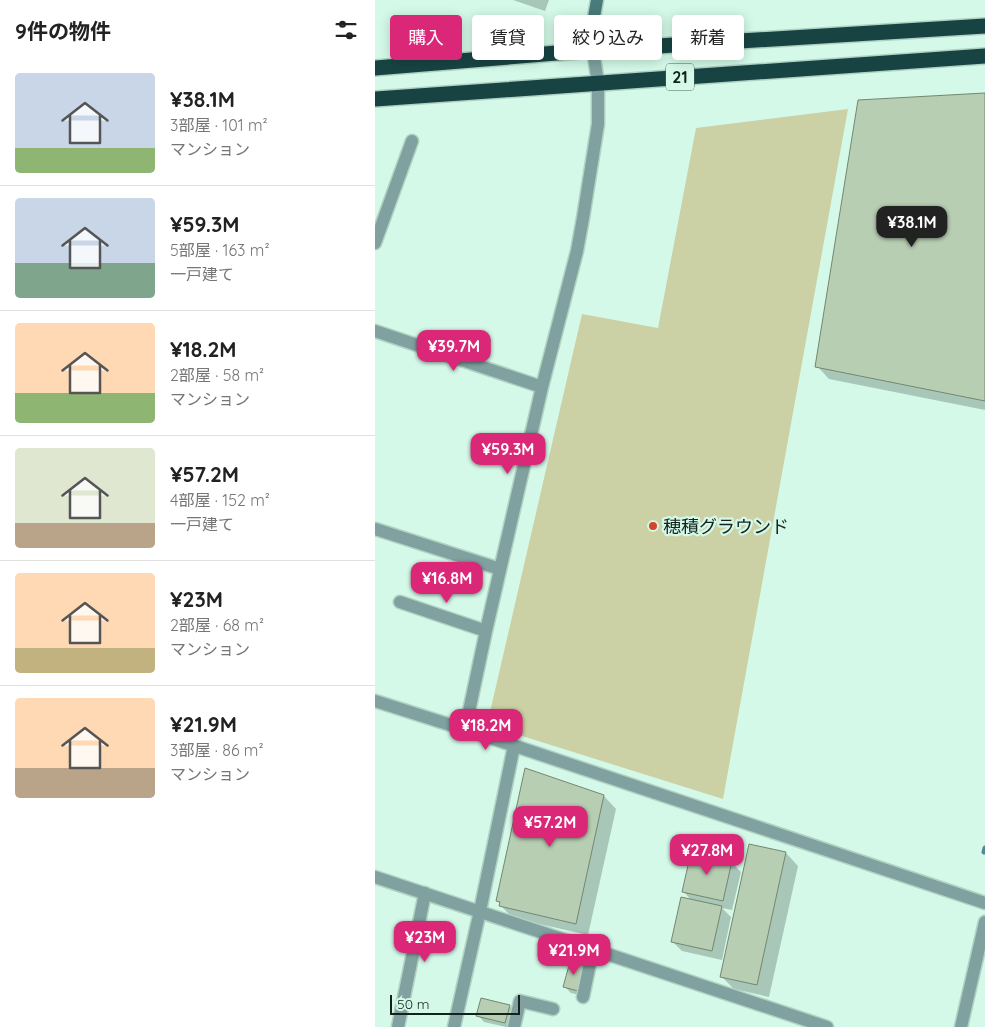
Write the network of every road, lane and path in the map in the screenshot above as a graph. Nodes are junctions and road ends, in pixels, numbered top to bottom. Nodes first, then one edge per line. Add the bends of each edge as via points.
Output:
1 (597, 0) edge
2 (594, 15) edge
3 (985, 26) edge
4 (662, 46) edge
5 (554, 53) edge
6 (985, 56) edge
7 (595, 60) edge
8 (375, 68) edge
9 (599, 83) junction
10 (375, 99) edge
11 (412, 140) dead end
12 (375, 243) edge
13 (375, 331) edge
14 (542, 387) junction
15 (375, 529) edge
16 (500, 569) junction
17 (400, 602) dead end
18 (486, 631) junction
19 (375, 700) edge
20 (465, 730) junction
21 (514, 746) junction
22 (375, 877) edge
23 (425, 893) junction
24 (985, 903) edge
25 (480, 911) junction
26 (985, 922) edge
27 (593, 949) junction
28 (583, 997) dead end
29 (553, 1009) dead end
30 (810, 1024) edge
31 (398, 1027) edge
32 (454, 1027) edge
33 (514, 1027) edge
34 (827, 1027) edge
35 (961, 1027) edge

1 - 2 street
3 - 4 highway, 21
5 - 8 highway, 21
6 - 9 highway, 21
7 - 9 street
9 - 10 highway, 21
9 - 14 street via 598,124 577,250
11 - 12 street
13 - 14 street
14 - 16 street
15 - 16 street
16 - 18 street
17 - 18 street
18 - 20 street
19 - 20 street
20 - 21 street
21 - 24 street
21 - 25 street
22 - 23 street
23 - 25 street
23 - 31 street
25 - 27 street
25 - 32 street
26 - 35 street
27 - 28 street
27 - 30 street
29 - 33 street via 520,1001
30 - 34 street

